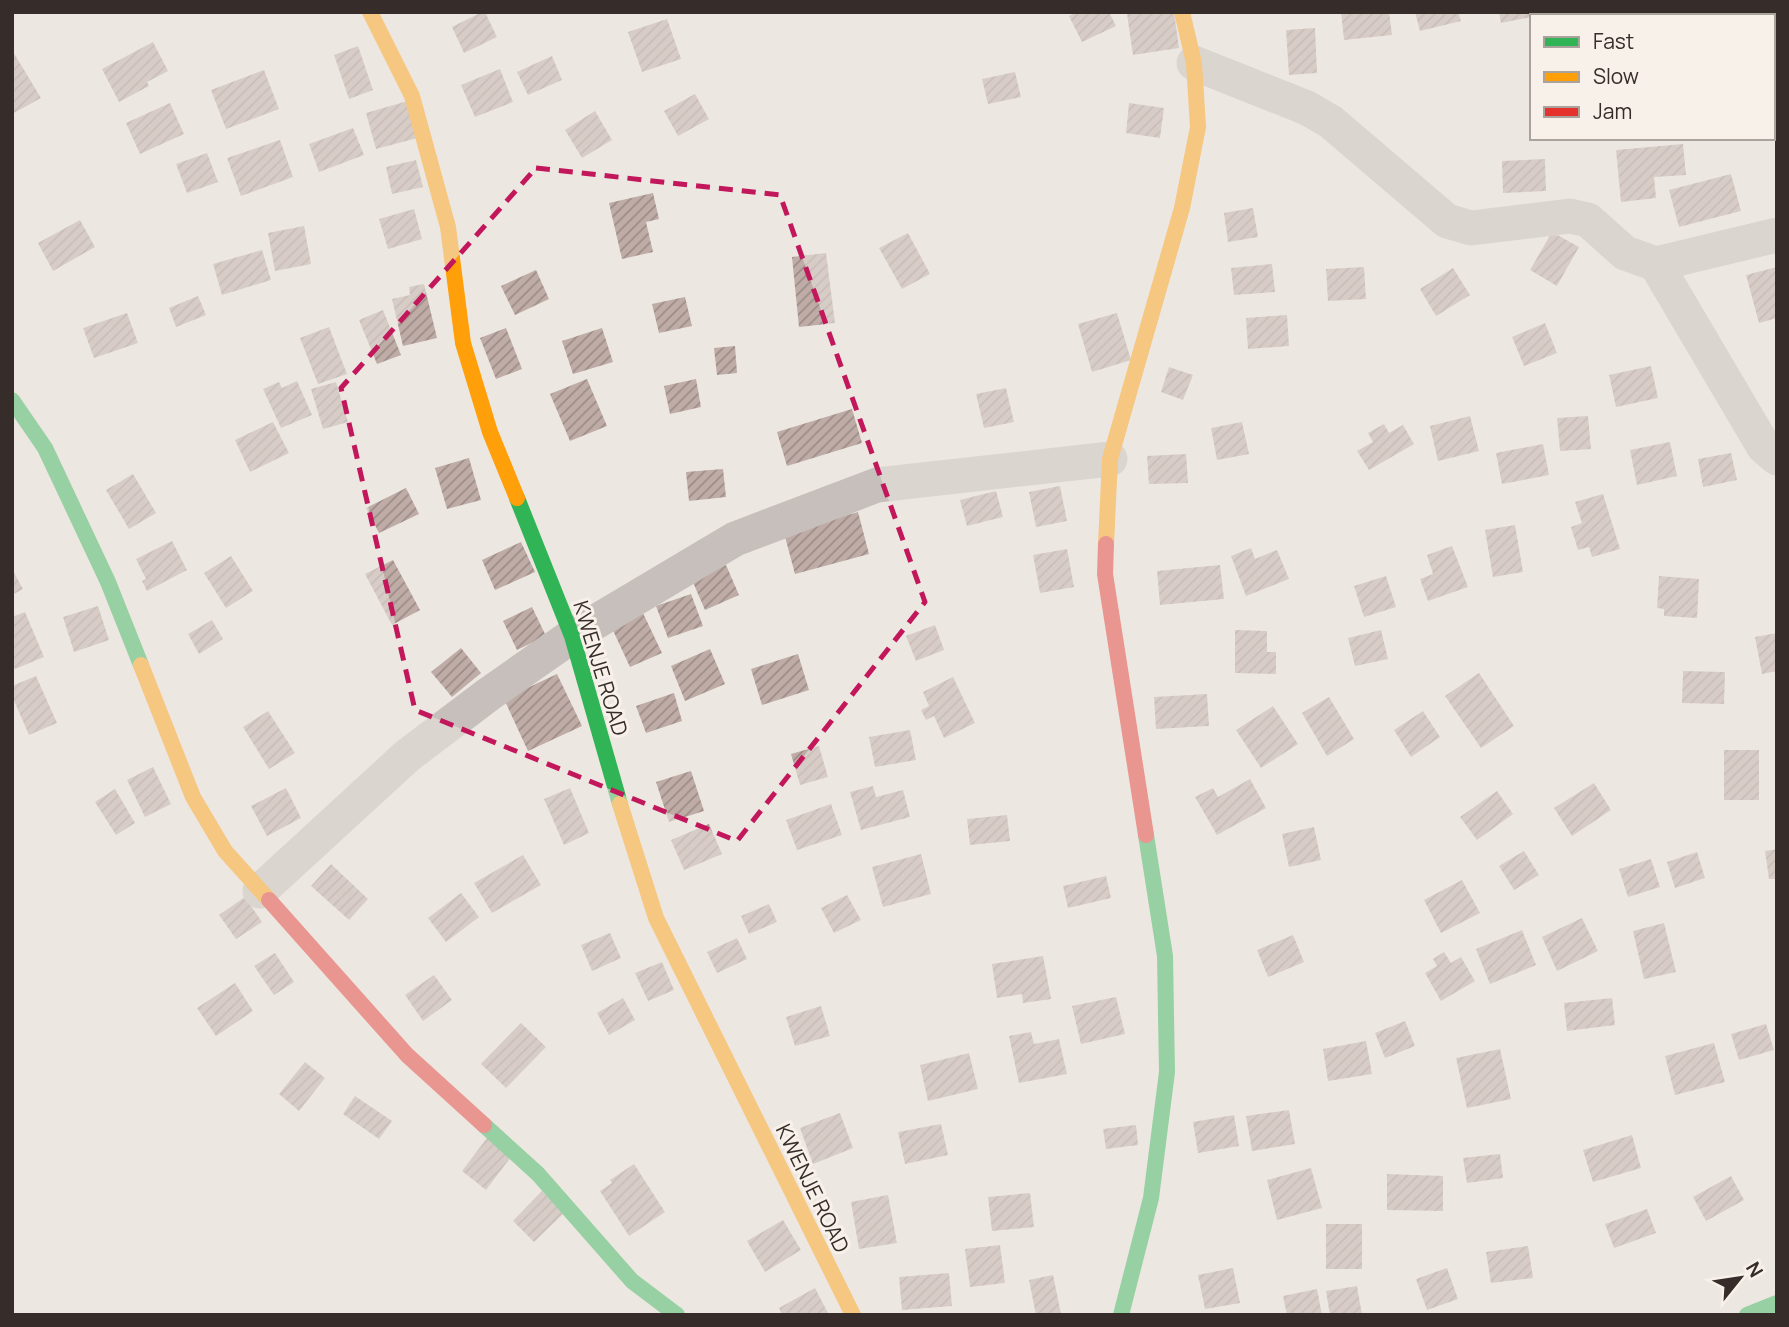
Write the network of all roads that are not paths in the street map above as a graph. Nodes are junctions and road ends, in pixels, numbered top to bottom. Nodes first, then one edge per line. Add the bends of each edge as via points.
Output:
1 (370, 12) edge
2 (1182, 12) edge
3 (1194, 64) junction
4 (1777, 235) edge
5 (1656, 264) junction
6 (12, 400) edge
7 (1777, 458) edge
8 (1110, 459) junction
9 (572, 636) junction
10 (260, 891) junction
11 (1777, 1303) edge
12 (677, 1315) edge
13 (853, 1315) edge
14 (1121, 1315) edge
15 (1747, 1315) edge

1 - 9 street, KWENJE ROAD via 412,96 448,227 463,343 490,432
2 - 3 street
3 - 5 street via 1307,108 1331,122 1447,221 1471,228 1570,216 1588,220 1625,253
3 - 8 street via 1198,127 1182,208
4 - 5 street
5 - 7 street via 1763,447
6 - 10 street via 45,448 108,582 193,797 225,851
8 - 9 street via 877,485 736,539
8 - 14 street via 1105,574 1165,956 1167,1072 1151,1198
9 - 10 street via 407,756
9 - 13 street, KWENJE ROAD via 656,918
10 - 12 street via 407,1055 538,1174 632,1280
11 - 15 street

